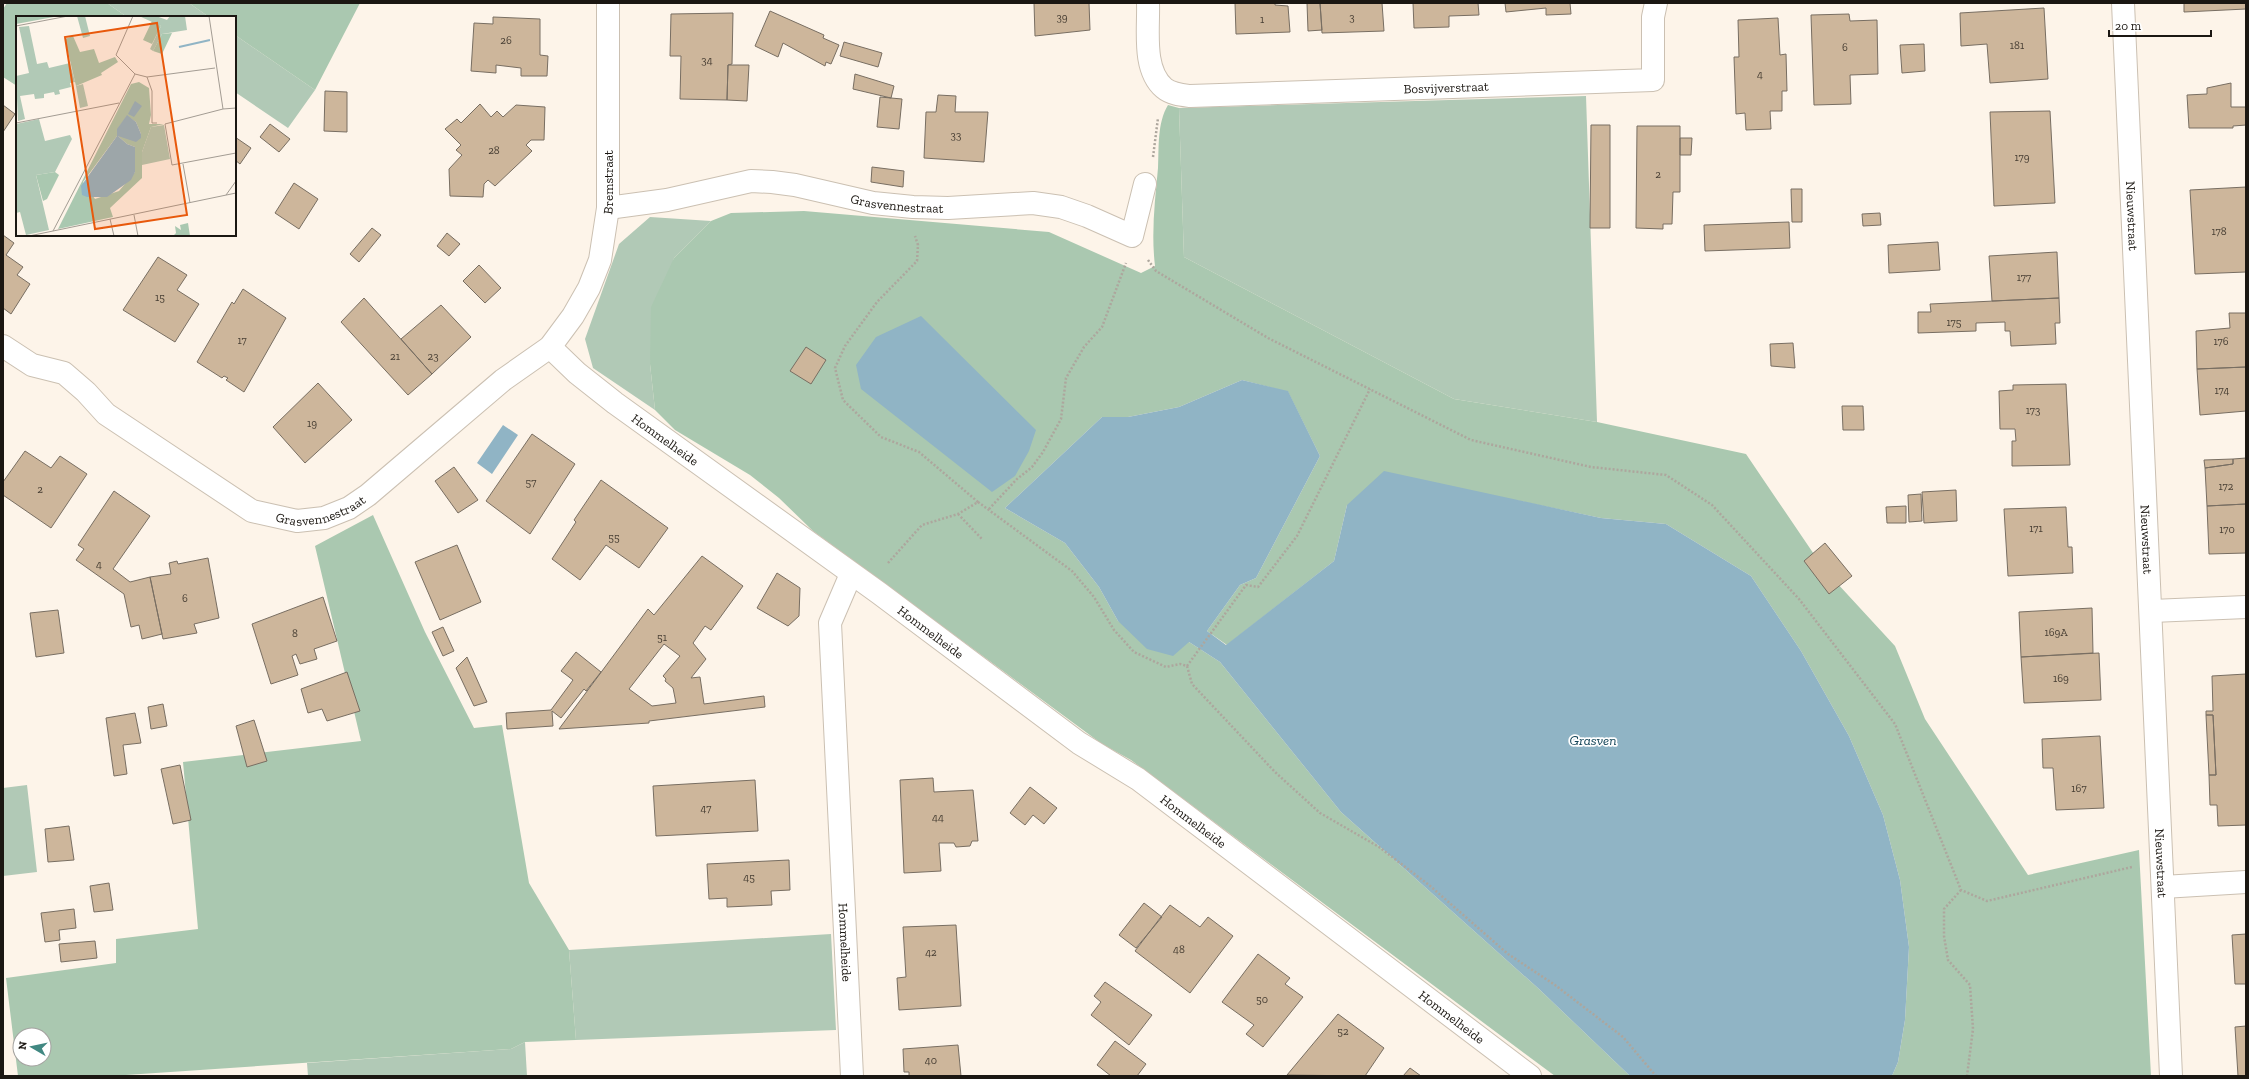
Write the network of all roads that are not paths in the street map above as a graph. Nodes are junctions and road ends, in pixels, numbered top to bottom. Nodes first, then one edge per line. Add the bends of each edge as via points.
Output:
1 (608, 3) edge
2 (1148, 3) edge
3 (1656, 3) edge
4 (2123, 3) edge
5 (1145, 184) road end
6 (608, 208) junction
7 (3, 346) edge
8 (550, 347) junction
9 (851, 574) junction
10 (2246, 607) edge
11 (2152, 611) junction
12 (2246, 882) edge
13 (2163, 887) junction
14 (852, 1076) edge
15 (1530, 1076) edge
16 (2171, 1076) edge

1 - 6 street, Bremstraat
2 - 3 street, Bosvijverstraat via 1150,64 1156,78 1164,89 1190,96 1653,80 1653,17
4 - 11 street, Nieuwstraat
5 - 6 street, Grasvennestraat via 1132,236 1061,207 1034,203 948,208 913,207 873,203 795,185 751,181 667,200
6 - 8 street, Bremstraat via 600,260 589,288 574,316
7 - 8 street, Grasvennestraat via 32,365 64,373 106,414 252,511 297,521 324,518 349,508 368,495 503,380
8 - 9 street, Hommelheide via 576,373 615,403
9 - 14 street, Hommelheide via 830,624
9 - 15 street, Hommelheide via 879,592 1079,743 1138,779
10 - 11 street
11 - 13 street, Nieuwstraat
12 - 13 street
13 - 16 street, Nieuwstraat

